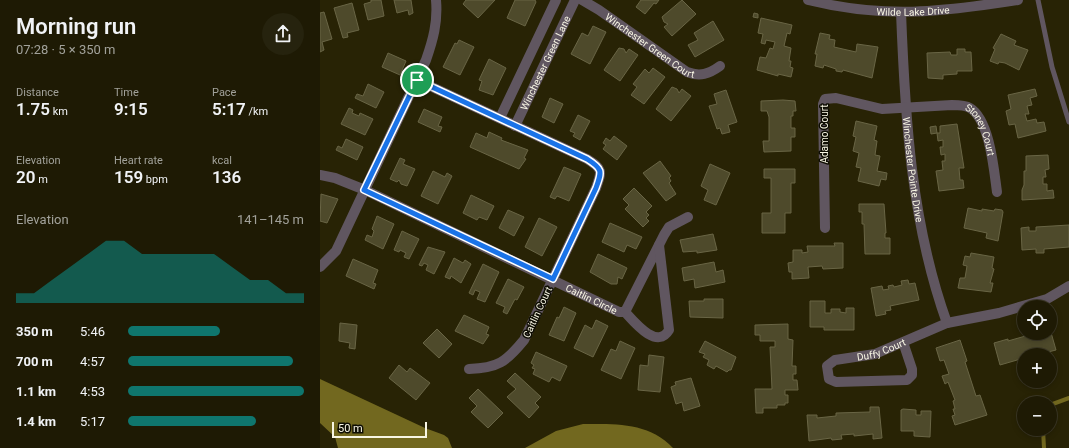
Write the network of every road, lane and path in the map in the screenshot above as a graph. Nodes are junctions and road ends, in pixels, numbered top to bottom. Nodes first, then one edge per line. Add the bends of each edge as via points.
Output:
1 (436, 0) edge
2 (556, 0) edge
3 (575, 0) edge
4 (582, 0) edge
5 (808, 0) edge
6 (1018, 0) edge
7 (1038, 0) edge
8 (901, 12) junction
9 (720, 66) dead end
10 (417, 80) junction
11 (905, 108) junction
12 (500, 118) junction
13 (1069, 122) edge
14 (515, 126) junction
15 (320, 175) edge
16 (364, 190) junction
17 (997, 192) dead end
18 (688, 217) dead end
19 (824, 228) dead end
20 (659, 245) junction
21 (320, 267) edge
22 (553, 279) junction
23 (1069, 286) edge
24 (624, 312) junction
25 (947, 323) junction
26 (903, 342) junction
27 (469, 369) dead end

1 - 10 street via 435,36
2 - 12 street, Winchester Green Lane
3 - 14 street, Winchester Green Lane
4 - 9 street, Winchester Green Court via 687,72 696,76
5 - 8 street, Wilde Lake Drive via 862,10
6 - 8 street, Wilde Lake Drive via 924,13
7 - 13 lane via 1052,67
8 - 11 street, Winchester Pointe Drive
10 - 12 street, Caitlin Court
10 - 16 street
11 - 17 street, Stoney Court via 952,105 971,108 990,143
11 - 19 street, Adamo Court via 882,109 836,98 824,99
11 - 25 street, Winchester Pointe Drive via 919,221 936,293
12 - 14 street, Caitlin Court
14 - 22 street, Caitlin Court via 587,159 600,170 596,188
15 - 16 street, Caitlin Circle via 335,178
16 - 21 street via 336,251
16 - 22 street, Caitlin Circle
18 - 20 street, Caitlin Circle via 669,227
20 - 24 street, Caitlin Circle
20 - 24 street, Caitlin Circle via 669,330 660,338 651,336
22 - 24 street, Caitlin Circle via 619,312
22 - 27 street, Caitlin Court via 524,340 513,354 488,368
23 - 25 street, Duffy Court via 1047,299 999,313
25 - 26 street, Duffy Court
26 - 26 street, Duffy Court via 875,354 835,360 827,366 829,379 836,382 907,380 912,375 912,369

